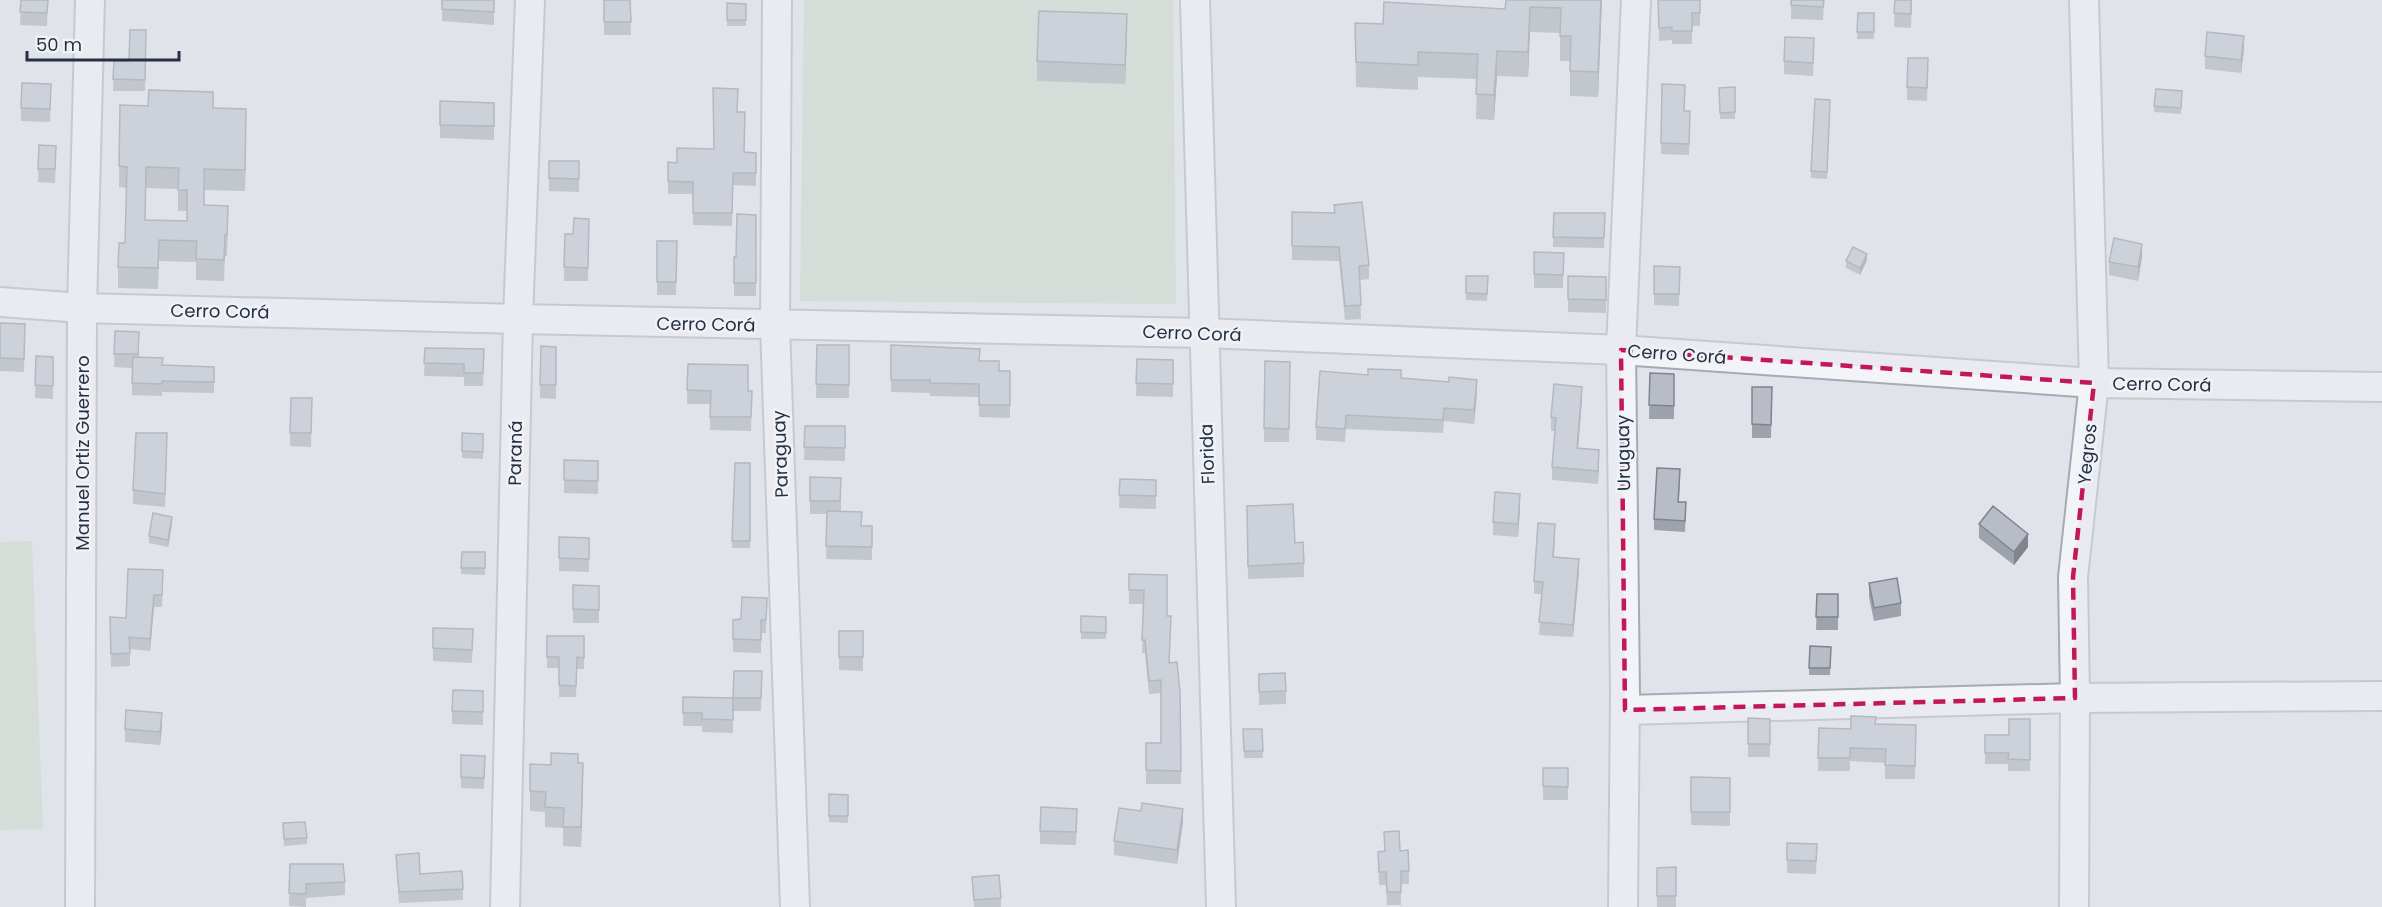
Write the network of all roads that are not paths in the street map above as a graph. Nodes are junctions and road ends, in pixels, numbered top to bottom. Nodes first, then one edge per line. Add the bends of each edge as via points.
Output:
1 (90, 0) edge
2 (530, 0) edge
3 (777, 0) edge
4 (1196, 0) edge
5 (1636, 0) edge
6 (2084, 0) edge
7 (0, 302) edge
8 (82, 308) junction
9 (518, 319) junction
10 (775, 325) junction
11 (1203, 333) junction
12 (1622, 350) junction
13 (2094, 383) junction
14 (2382, 387) edge
15 (2382, 696) edge
16 (2075, 698) junction
17 (1625, 710) junction
18 (80, 907) edge
19 (505, 907) edge
20 (795, 907) edge
21 (1221, 907) edge
22 (1623, 907) edge
23 (2074, 907) edge

1 - 8 street, Manuel Ortiz Guerrero
2 - 9 street, Paraná
3 - 10 street, Paraguay
4 - 11 street, Florida
5 - 12 street, Uruguay
6 - 13 street, Yegros
7 - 8 street, Cerro Corá
8 - 9 street, Cerro Corá
8 - 18 street, Manuel Ortiz Guerrero
9 - 10 street, Cerro Corá
9 - 19 street, Paraná
10 - 11 street, Cerro Corá
10 - 20 street, Paraguay
11 - 12 street, Cerro Corá
11 - 21 street, Florida
12 - 13 street, Cerro Corá
12 - 17 street, Uruguay
13 - 14 street, Cerro Corá
13 - 16 street, Yegros via 2073,577
15 - 16 street
16 - 17 street
16 - 23 street, Yegros
17 - 22 street, Uruguay

